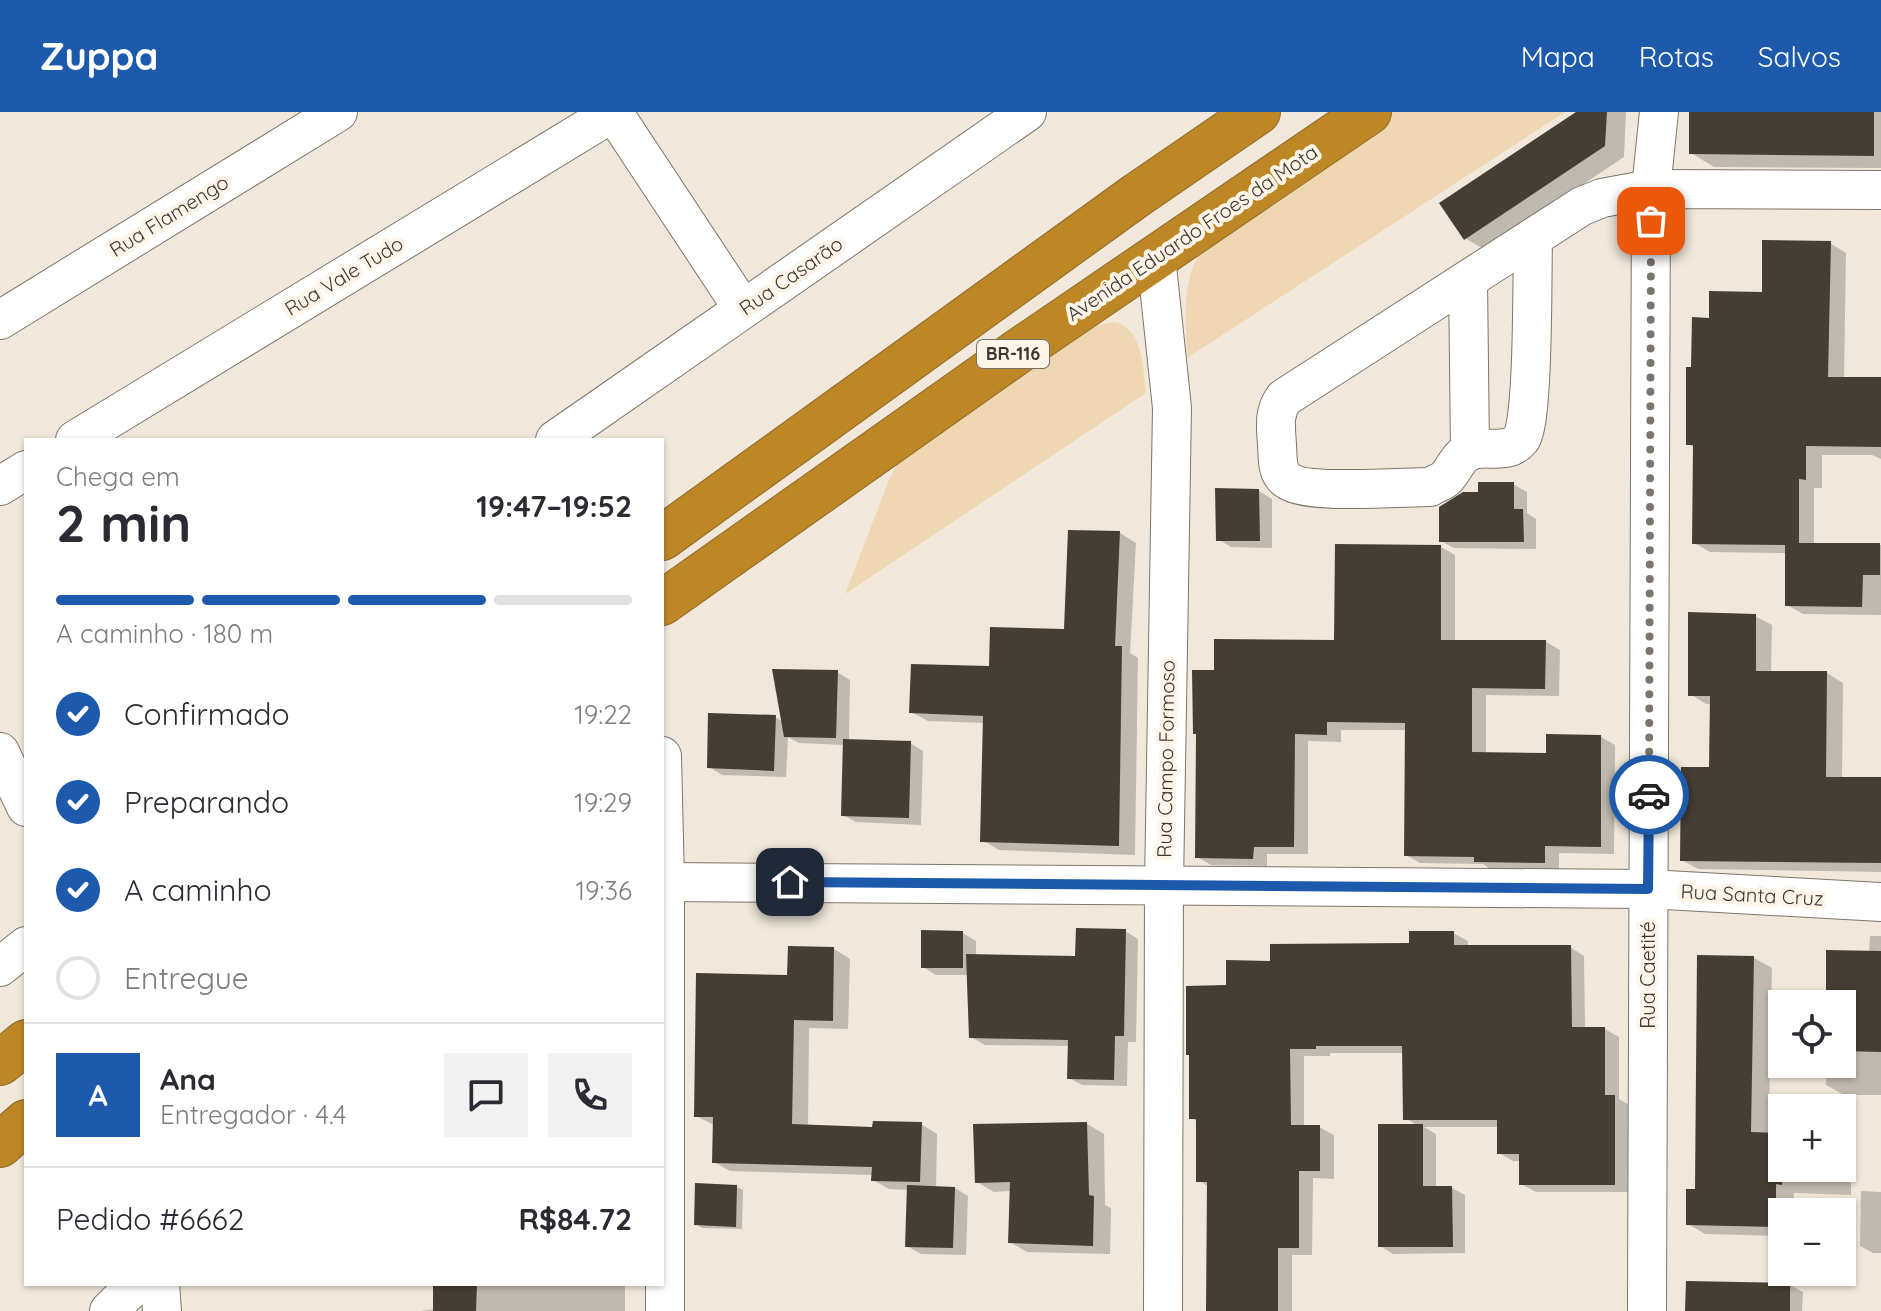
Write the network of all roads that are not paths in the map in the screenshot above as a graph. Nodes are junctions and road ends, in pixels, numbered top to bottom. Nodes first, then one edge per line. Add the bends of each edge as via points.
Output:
1 (338, 112) edge
2 (613, 112) edge
3 (1027, 112) edge
4 (1258, 112) edge
5 (1369, 112) edge
6 (1659, 112) edge
7 (1651, 189) junction
8 (1881, 190) edge
9 (1533, 238) junction
10 (1156, 257) junction
11 (1468, 280) junction
12 (743, 309) junction
13 (0, 320) edge
14 (78, 438) edge
15 (558, 438) edge
16 (1470, 451) junction
17 (24, 471) edge
18 (0, 486) edge
19 (664, 537) edge
20 (664, 602) edge
21 (664, 882) edge
22 (1164, 885) junction
23 (1648, 889) junction
24 (1881, 902) edge
25 (24, 948) edge
26 (0, 967) edge
27 (24, 1044) edge
28 (0, 1063) edge
29 (24, 1124) edge
30 (0, 1145) edge
31 (134, 1286) edge
32 (160, 1286) edge
33 (109, 1311) edge
34 (162, 1311) edge
35 (665, 1311) edge
36 (1163, 1311) edge
37 (1647, 1311) edge

1 - 13 street, Rua Flamengo
2 - 12 street
2 - 14 street, Rua Vale Tudo
3 - 12 street, Rua Casarão
4 - 19 highway
5 - 10 highway, Avenida Eduardo Froes da Mota / BR-116
6 - 7 street, Rua Caetité
7 - 8 street
7 - 9 street via 1582,206
7 - 23 street, Rua Caetité
9 - 11 street
9 - 16 street via 1524,436 1503,449
10 - 20 highway, Avenida Eduardo Froes da Mota / BR-116
10 - 22 street, Rua Campo Formoso via 1172,408
11 - 16 street
11 - 16 street via 1284,398 1276,419 1279,470 1287,480 1310,488 1430,487 1445,479
12 - 15 street, Rua Casarão
17 - 18 street
21 - 22 street, Rua Santa Cruz
21 - 35 street
22 - 23 street, Rua Santa Cruz
22 - 36 street, Rua Campo Formoso
23 - 24 street, Rua Santa Cruz
23 - 37 street, Rua Caetité
25 - 26 street
27 - 28 highway
29 - 30 highway
31 - 33 street
32 - 34 street

